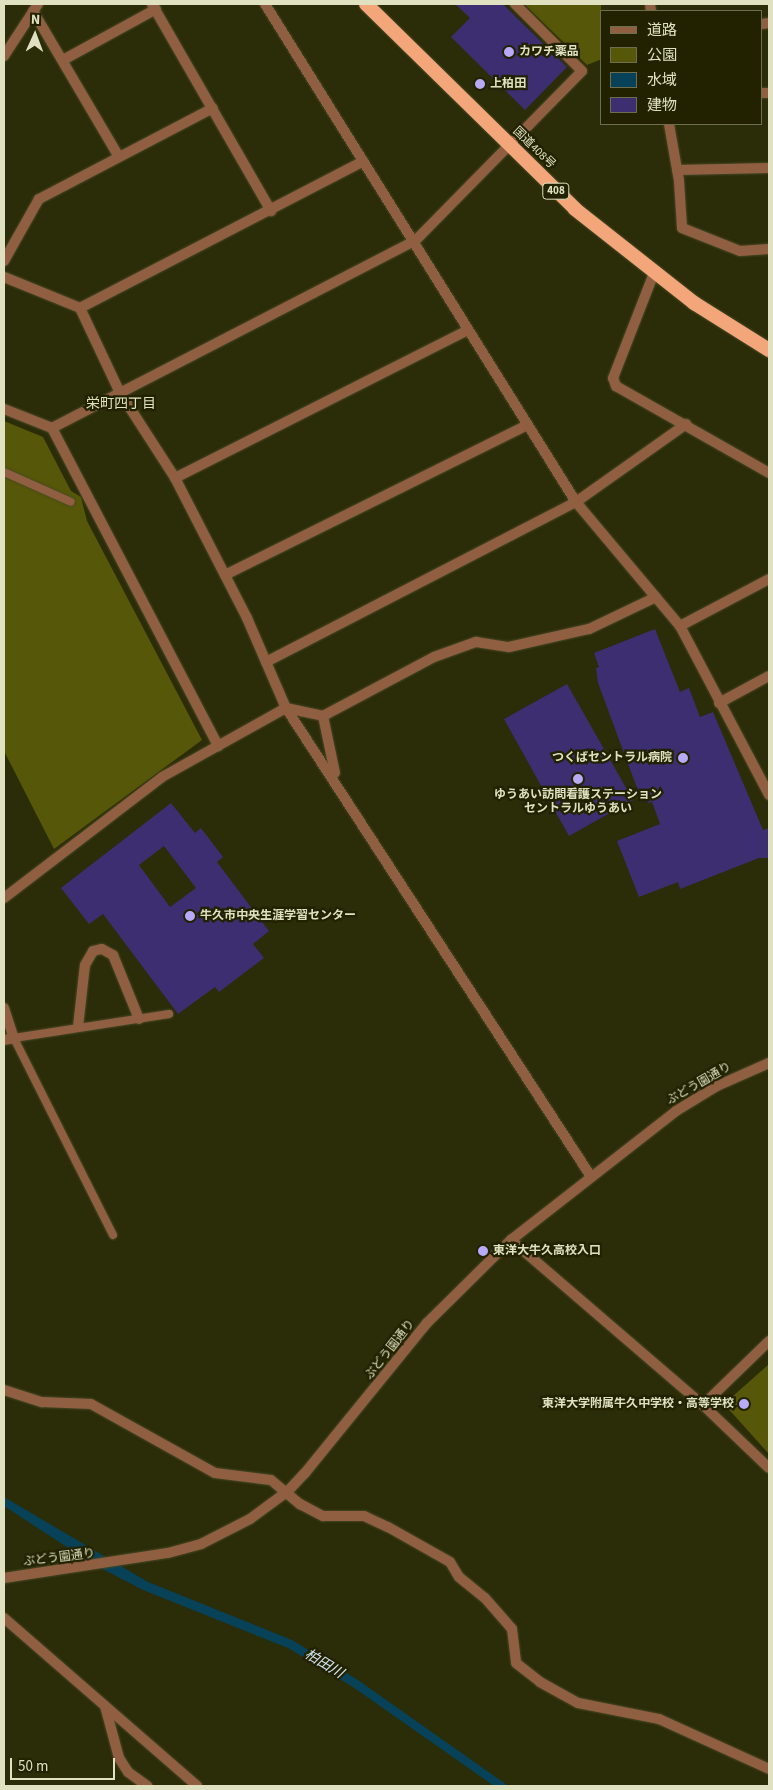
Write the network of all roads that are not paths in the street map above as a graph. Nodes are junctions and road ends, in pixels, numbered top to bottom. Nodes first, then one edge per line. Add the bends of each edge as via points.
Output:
1 (264, 4) edge
2 (366, 4) edge
3 (515, 4) edge
4 (36, 7) edge
5 (154, 7) edge
6 (4, 56) edge
7 (63, 60) junction
8 (213, 108) junction
9 (669, 125) edge
10 (508, 144) junction
11 (119, 157) junction
12 (363, 161) junction
13 (769, 168) edge
14 (677, 170) junction
15 (271, 211) junction
16 (415, 241) junction
17 (769, 249) edge
18 (4, 262) edge
19 (654, 273) junction
20 (4, 277) edge
21 (80, 308) junction
22 (468, 330) junction
23 (769, 350) edge
24 (119, 390) junction
25 (4, 409) edge
26 (686, 424) junction
27 (527, 425) junction
28 (52, 428) junction
29 (4, 472) edge
30 (769, 473) edge
31 (175, 478) junction
32 (71, 502) dead end
33 (576, 502) junction
34 (225, 575) junction
35 (769, 578) edge
36 (656, 597) junction
37 (680, 626) junction
38 (266, 662) junction
39 (769, 676) edge
40 (719, 703) junction
41 (286, 708) junction
42 (323, 716) junction
43 (218, 746) junction
44 (336, 779) junction
45 (769, 795) edge
46 (4, 898) edge
47 (4, 1008) edge
48 (169, 1014) dead end
49 (139, 1018) junction
50 (78, 1027) junction
51 (9, 1039) edge
52 (769, 1062) edge
53 (590, 1175) junction
54 (113, 1235) dead end
55 (510, 1240) junction
56 (769, 1340) edge
57 (4, 1390) edge
58 (704, 1405) junction
59 (769, 1468) edge
60 (288, 1491) junction
61 (4, 1578) edge
62 (4, 1618) edge
63 (105, 1705) junction
64 (769, 1769) edge
65 (147, 1786) edge
66 (197, 1786) edge

1 - 12 street
2 - 10 highway, 国道408号 / 408
3 - 10 street via 582,71
4 - 6 street
4 - 7 street
5 - 7 street
5 - 8 street
7 - 11 street
8 - 11 street
8 - 15 street
9 - 14 street
10 - 16 street
10 - 19 highway, 国道408号 / 408 via 575,209
11 - 18 street via 39,200
12 - 15 street
12 - 16 street
13 - 14 street
14 - 17 street via 682,228 740,251
15 - 21 street
16 - 22 street
16 - 24 street
19 - 23 highway, 国道408号 / 408
19 - 26 street via 613,378 616,386
20 - 21 street
21 - 24 street
22 - 27 street
22 - 31 street
24 - 28 street
24 - 31 street
25 - 28 street
26 - 30 street
26 - 33 street
27 - 33 street
27 - 34 street
28 - 43 street
29 - 32 lane
31 - 34 street
33 - 36 street
33 - 38 street
34 - 38 street
35 - 37 street
36 - 37 street
36 - 42 street via 589,629 509,647 476,642 442,654
37 - 40 street
38 - 41 street
39 - 40 street
40 - 45 street
41 - 42 street
41 - 43 street
41 - 44 street
42 - 44 street
43 - 46 street via 162,777
44 - 53 street
47 - 51 street
48 - 49 lane
49 - 50 lane
49 - 50 street via 112,955 102,949 93,951 85,965
50 - 51 lane
51 - 54 lane
52 - 53 street, ぶどう園通り via 717,1086 676,1111
53 - 55 street, ぶどう園通り
55 - 58 street
55 - 60 street, ぶどう園通り via 427,1323 344,1429
56 - 58 street
57 - 60 street via 42,1402 91,1404 215,1473 271,1480
58 - 59 street
60 - 61 street, ぶどう園通り via 250,1519 200,1544 129,1562
60 - 64 street via 300,1504 323,1516 364,1516 450,1562 459,1577 485,1598 512,1629 516,1662 540,1682 578,1703 659,1719
62 - 63 street
63 - 65 street via 119,1758 128,1772
63 - 66 street

